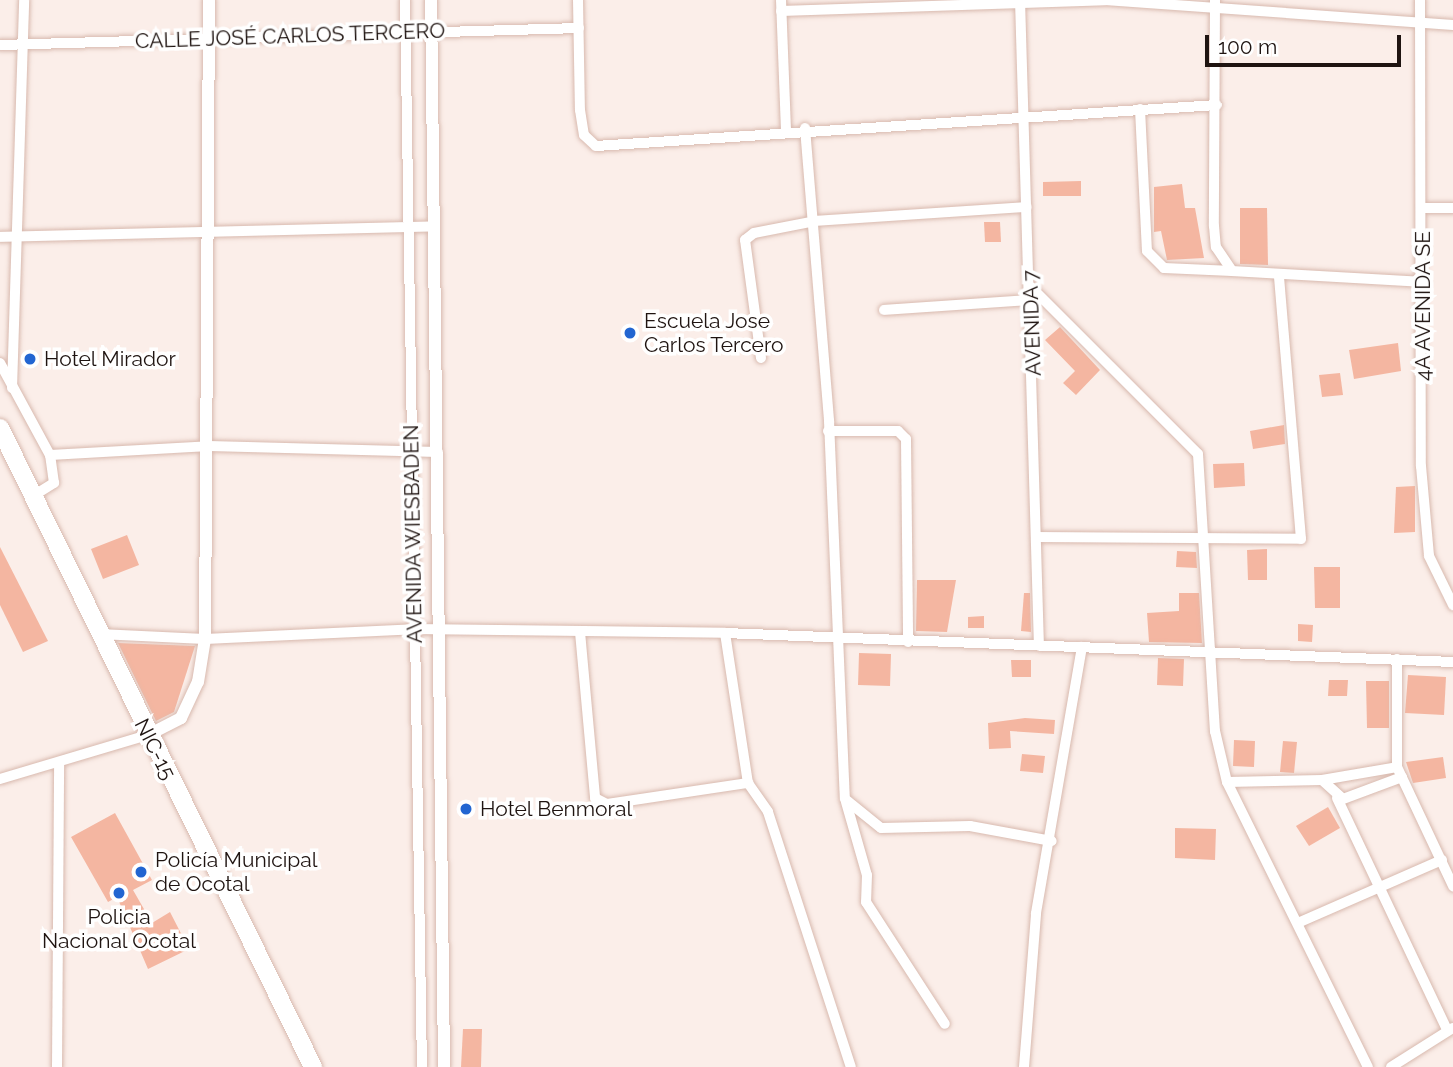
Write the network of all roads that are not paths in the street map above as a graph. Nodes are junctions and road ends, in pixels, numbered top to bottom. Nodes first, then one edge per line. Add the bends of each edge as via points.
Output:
1 (24, 0) edge
2 (209, 0) edge
3 (405, 0) edge
4 (431, 0) edge
5 (578, 0) edge
6 (1020, 0) edge
7 (1420, 0) edge
8 (1215, 3) edge
9 (781, 6) edge
10 (1453, 25) edge
11 (1420, 27) junction
12 (579, 28) junction
13 (433, 32) junction
14 (406, 33) junction
15 (209, 39) junction
16 (23, 44) junction
17 (0, 45) edge
18 (1217, 104) junction
19 (1140, 109) junction
20 (1021, 116) junction
21 (805, 128) junction
22 (786, 129) junction
23 (1027, 207) junction
24 (1423, 208) junction
25 (1453, 208) edge
26 (815, 221) junction
27 (406, 226) junction
28 (435, 226) junction
29 (209, 230) junction
30 (0, 237) edge
31 (19, 237) junction
32 (1232, 271) junction
33 (1279, 277) junction
34 (1424, 282) junction
35 (1031, 287) junction
36 (1032, 300) junction
37 (884, 310) dead end
38 (761, 358) dead end
39 (0, 363) edge
40 (12, 388) junction
41 (0, 428) edge
42 (828, 431) junction
43 (209, 446) junction
44 (411, 451) junction
45 (438, 452) junction
46 (50, 455) junction
47 (33, 496) junction
48 (1039, 537) junction
49 (1206, 541) junction
50 (1453, 605) edge
51 (414, 629) junction
52 (438, 630) junction
53 (580, 632) junction
54 (725, 633) junction
55 (97, 634) junction
56 (205, 639) junction
57 (833, 640) junction
58 (908, 642) junction
59 (1039, 646) junction
60 (1082, 647) junction
61 (1211, 656) junction
62 (1398, 659) junction
63 (1453, 662) edge
64 (148, 735) junction
65 (59, 762) junction
66 (1400, 772) junction
67 (0, 779) edge
68 (1322, 780) junction
69 (1227, 782) junction
70 (748, 783) junction
71 (1337, 797) junction
72 (845, 799) junction
73 (1052, 841) junction
74 (1442, 860) junction
75 (1375, 885) junction
76 (1453, 886) edge
77 (1300, 922) junction
78 (945, 1024) dead end
79 (1450, 1029) edge
80 (57, 1067) edge
81 (313, 1067) edge
82 (422, 1067) edge
83 (444, 1067) edge
84 (851, 1067) edge
85 (1024, 1067) edge
86 (1368, 1067) edge
87 (1391, 1067) edge

1 - 16 street
2 - 15 street
3 - 14 street, AVENIDA WIESBADEN
4 - 13 street, AVENIDA WIESBADEN
5 - 12 street
6 - 8 street
6 - 9 street
6 - 20 street, AVENIDA 7
7 - 11 street, 4A AVENIDA SE
8 - 11 street
8 - 18 street
9 - 22 street
10 - 11 street
11 - 24 street, 4A AVENIDA SE
12 - 13 street, CALLE JOSÉ CARLOS TERCERO
12 - 22 street via 582,123 584,135 596,146
13 - 14 street, CALLE JOSÉ CARLOS TERCERO
13 - 28 street, AVENIDA WIESBADEN
14 - 15 street, CALLE JOSÉ CARLOS TERCERO
14 - 27 street, AVENIDA WIESBADEN
15 - 16 street, CALLE JOSÉ CARLOS TERCERO
15 - 29 street
16 - 17 street, CALLE JOSÉ CARLOS TERCERO
16 - 31 street
18 - 19 street
18 - 32 street via 1216,247
19 - 20 street
19 - 32 street via 1147,251 1164,268
20 - 21 street
20 - 23 street, AVENIDA 7
21 - 22 street
21 - 26 street
23 - 26 street
23 - 35 street, AVENIDA 7
24 - 25 street
24 - 34 street, 4A AVENIDA SE
26 - 38 street via 754,233 745,240
26 - 42 street
27 - 28 street
27 - 29 street
27 - 44 street, AVENIDA WIESBADEN
28 - 45 street, AVENIDA WIESBADEN
29 - 31 street
29 - 43 street
30 - 31 street
31 - 40 street
32 - 33 street
33 - 34 street
33 - 49 street via 1303,533 1295,541
34 - 50 street, 4A AVENIDA SE via 1424,504 1429,556
35 - 36 street, AVENIDA 7
35 - 49 street via 1189,438 1201,466
36 - 37 street
36 - 48 street, AVENIDA 7
39 - 40 street
40 - 46 street
41 - 47 highway, NIC-15 / NIC-15
42 - 57 street
42 - 58 street via 898,431 906,439
43 - 44 street
43 - 46 street
43 - 56 street
44 - 45 street
44 - 51 street, AVENIDA WIESBADEN
45 - 52 street, AVENIDA WIESBADEN
46 - 47 street via 54,483
47 - 55 highway, NIC-15 / NIC-15
48 - 49 street
48 - 59 street, AVENIDA 7
49 - 61 street
51 - 52 street
51 - 56 street
51 - 82 street, AVENIDA WIESBADEN
52 - 53 street
52 - 83 street, AVENIDA WIESBADEN
53 - 54 street
53 - 70 street via 595,798 607,804
54 - 57 street
54 - 70 street
55 - 56 street
55 - 64 highway, NIC-15 / NIC-15
56 - 64 street via 198,682 181,718
57 - 58 street
57 - 72 street
58 - 59 street
59 - 60 street
60 - 61 street
60 - 73 street
61 - 62 street
61 - 69 street via 1215,731
62 - 63 street
62 - 66 street
64 - 65 street
64 - 81 highway, NIC-15 / NIC-15
65 - 67 street
65 - 80 street
66 - 68 street
66 - 71 street
66 - 74 street
68 - 69 street
68 - 71 street
69 - 77 street
70 - 84 street via 768,812
71 - 75 street
72 - 73 street via 881,828 970,826
72 - 78 street via 867,876 866,902
73 - 85 street via 1026,987
74 - 75 street
74 - 76 street
75 - 77 street
75 - 79 street
77 - 86 street
79 - 87 street

